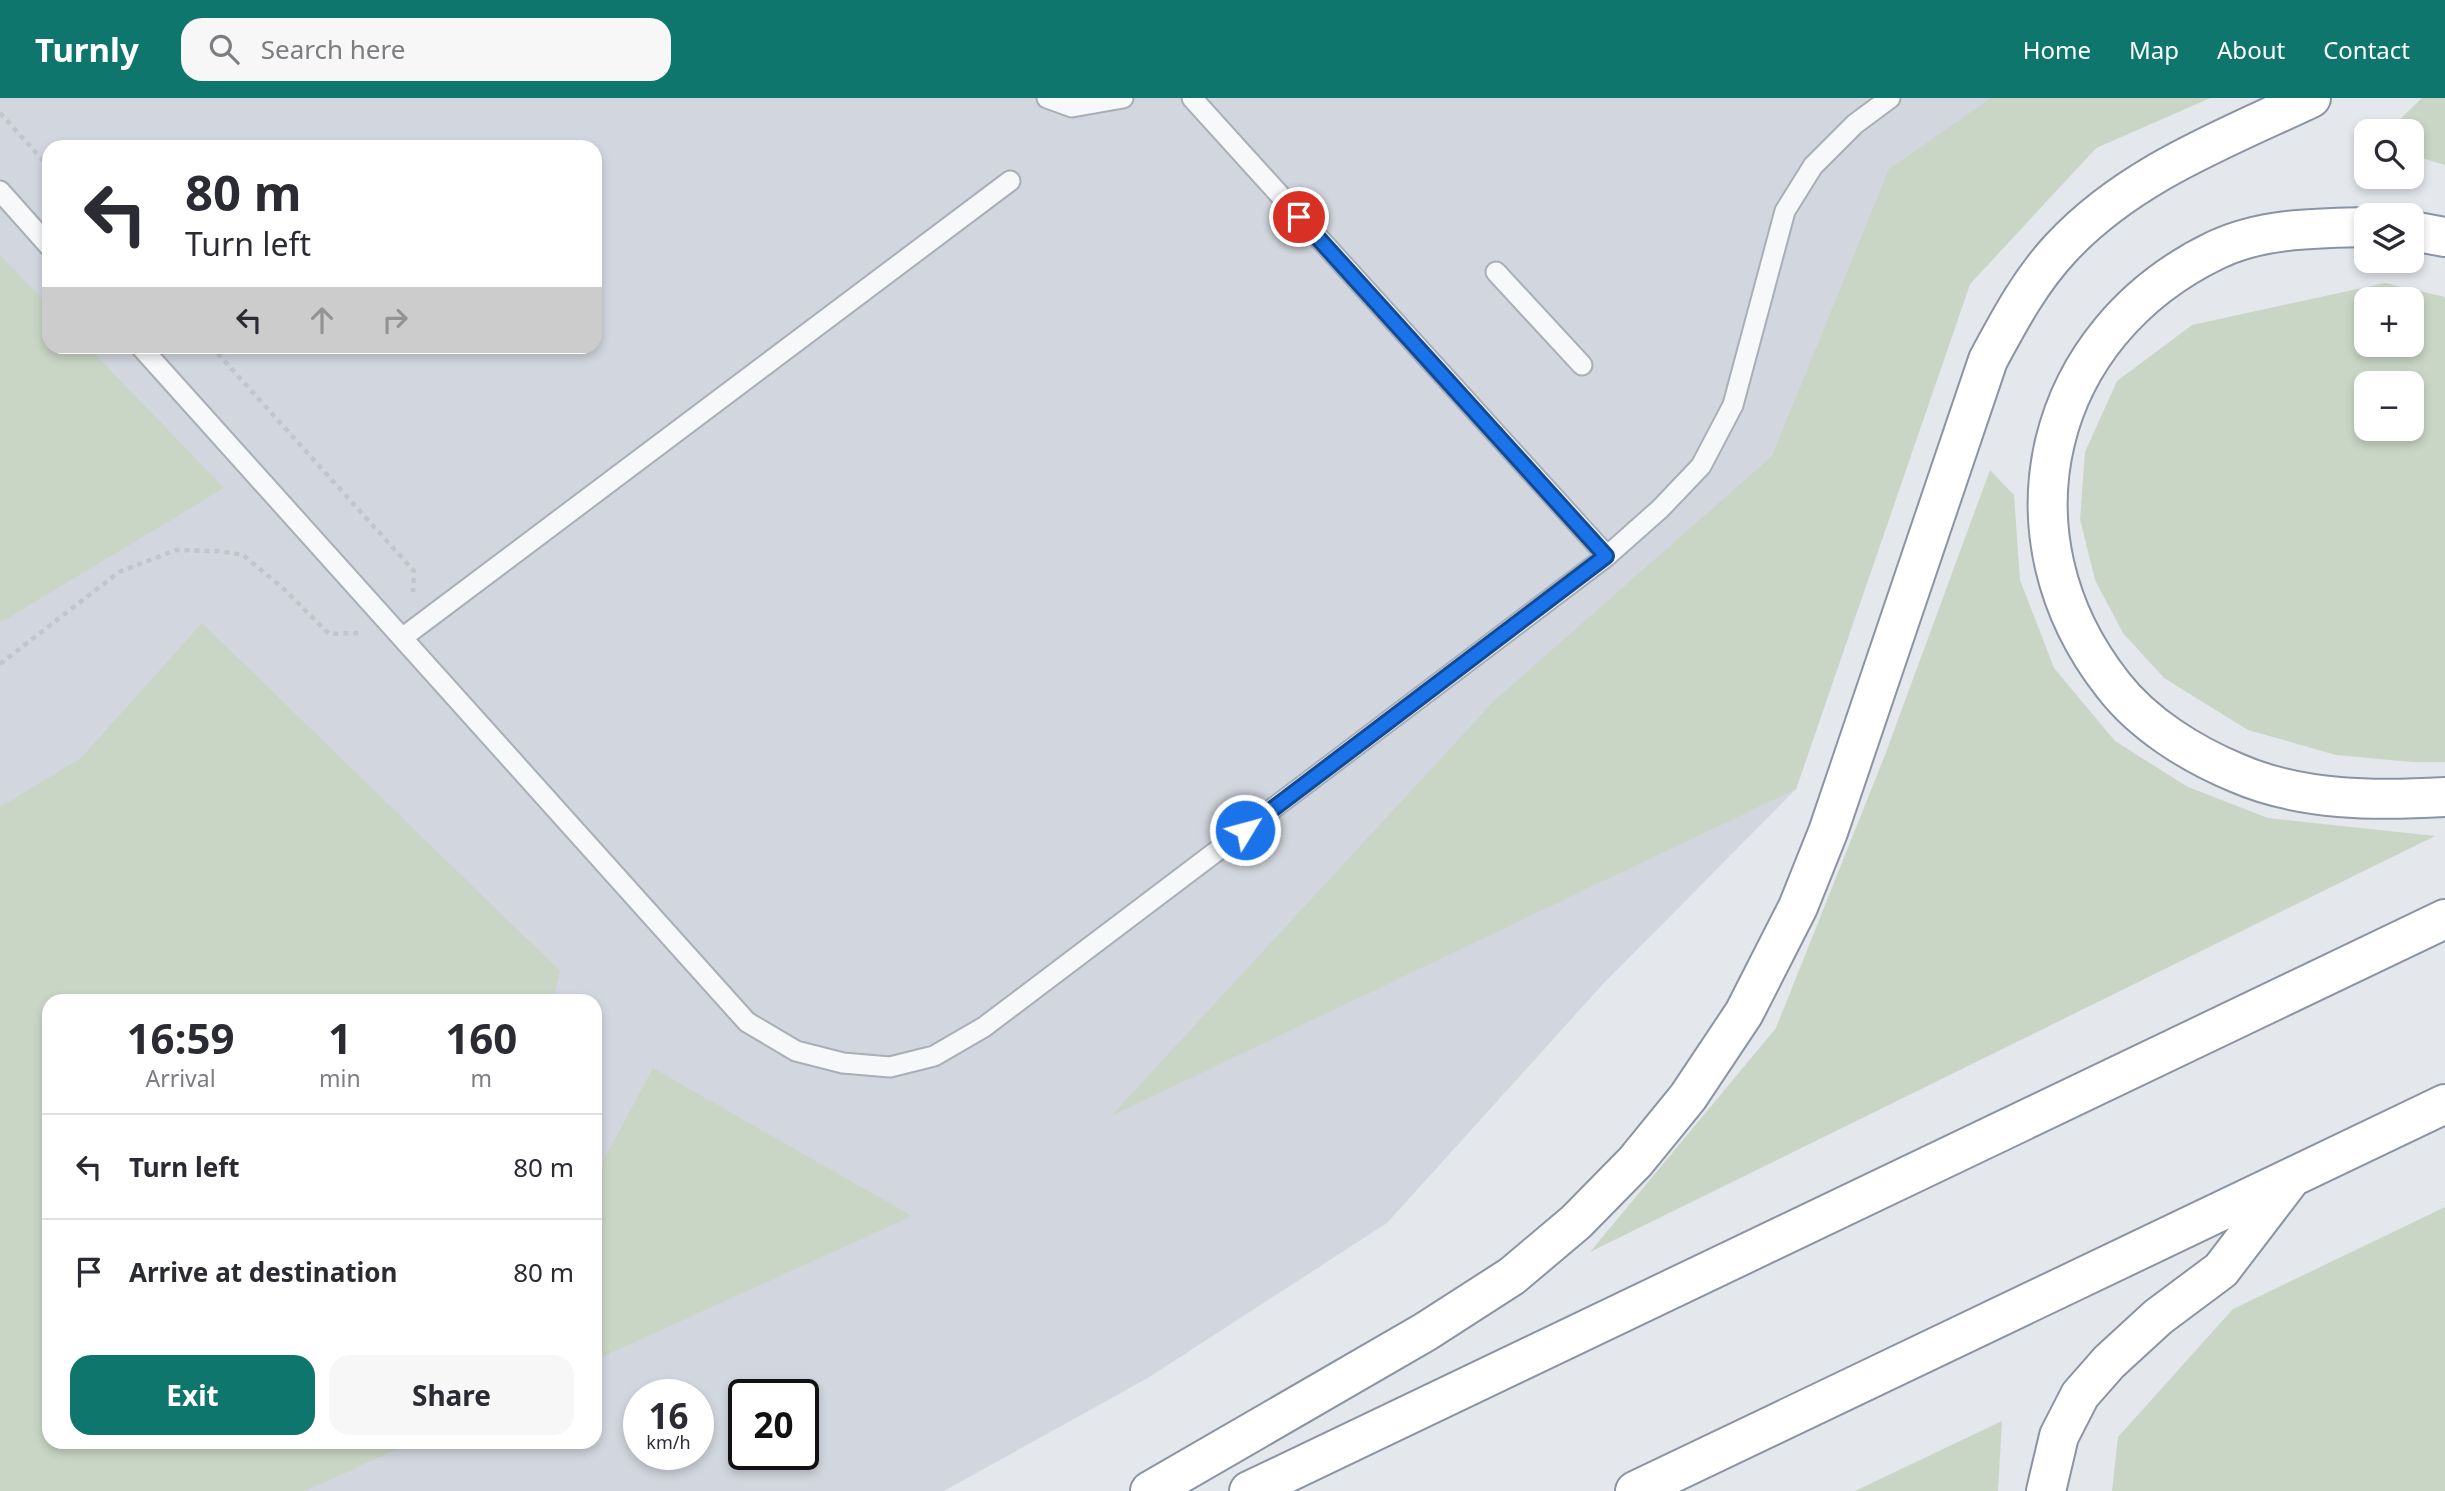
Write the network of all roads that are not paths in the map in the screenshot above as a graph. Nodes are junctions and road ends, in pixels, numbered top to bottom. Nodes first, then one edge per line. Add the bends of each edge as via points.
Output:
1 (1047, 98) edge
2 (1123, 98) edge
3 (1192, 98) edge
4 (1890, 98) edge
5 (2311, 98) edge
6 (1010, 181) dead end
7 (0, 191) edge
8 (2354, 227) edge
9 (2424, 233) edge
10 (2445, 237) edge
11 (42, 238) edge
12 (1496, 272) dead end
13 (147, 354) edge
14 (1581, 365) dead end
15 (1606, 556) junction
16 (402, 638) junction
17 (2445, 797) edge
18 (2445, 919) edge
19 (2445, 1104) edge
20 (2292, 1177) junction
21 (1150, 1491) edge
22 (1249, 1491) edge
23 (1635, 1491) edge
24 (2046, 1491) edge

1 - 2 lane via 1072,107
3 - 15 lane
4 - 15 lane via 1855,124 1813,166 1785,211 1733,405 1701,466
5 - 21 highway via 2158,171 2106,206 2060,249 2021,298 1988,360 1828,832 1791,924 1737,1023 1688,1097 1635,1162 1576,1222 1512,1276 1425,1332
6 - 16 lane
7 - 11 lane
8 - 17 highway via 2264,234 2218,249 2171,274 2133,304 2101,341 2074,387 2056,437 2047,495 2051,553 2063,600 2093,658 2143,715 2190,750 2238,774 2289,790 2324,796
9 - 10 highway
12 - 14 lane
13 - 16 lane
15 - 16 lane via 984,1027 934,1056 890,1067 843,1063 796,1051 747,1022
18 - 22 highway
19 - 20 highway
20 - 23 highway
20 - 24 highway via 2221,1270 2158,1317 2080,1395 2059,1436

